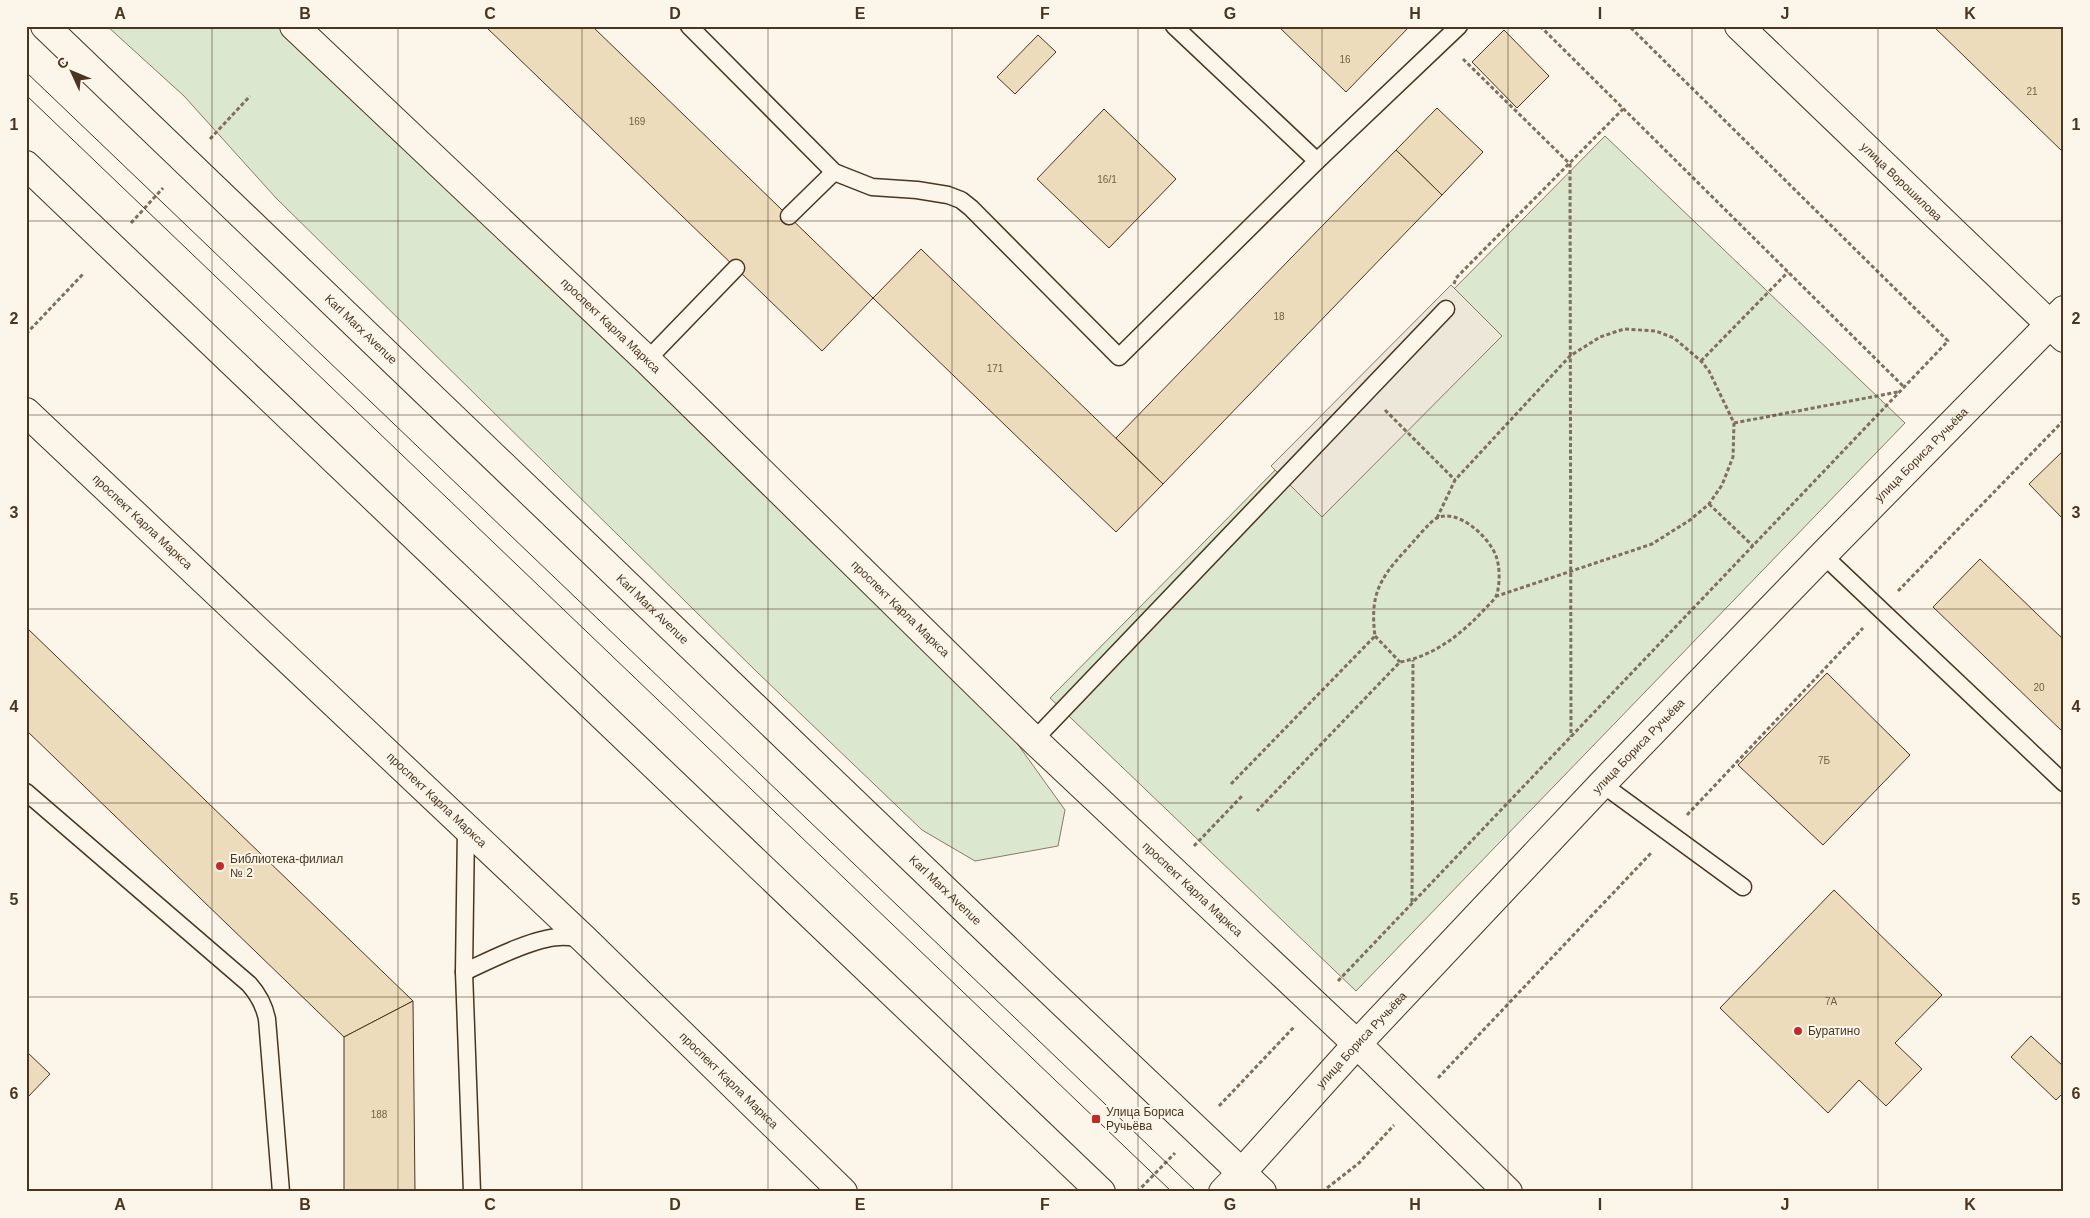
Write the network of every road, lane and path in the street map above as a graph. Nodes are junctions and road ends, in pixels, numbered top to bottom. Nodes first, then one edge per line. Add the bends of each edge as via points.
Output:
1 (45, 26) edge
2 (689, 26) edge
3 (1174, 26) edge
4 (1459, 26) edge
5 (1540, 26) edge
6 (1629, 26) edge
7 (1739, 26) edge
8 (299, 28) edge
9 (1444, 42) junction
10 (250, 96) dead end
11 (1623, 109) junction
12 (209, 139) dead end
13 (1317, 162) junction
14 (1570, 164) junction
15 (26, 165) edge
16 (834, 172) junction
17 (163, 188) dead end
18 (789, 216) dead end
19 (127, 227) dead end
20 (736, 268) dead end
21 (1788, 272) junction
22 (84, 273) dead end
23 (1446, 309) joint
24 (2059, 324) edge
25 (26, 334) edge
26 (1570, 356) junction
27 (647, 360) junction
28 (1701, 361) junction
29 (1904, 387) junction
30 (1366, 392) junction
31 (1900, 392) junction
32 (26, 412) edge
33 (2064, 420) edge
34 (1734, 423) junction
35 (1455, 480) junction
36 (1709, 504) junction
37 (1436, 518) junction
38 (1753, 546) junction
39 (1823, 555) junction
40 (1569, 570) junction
41 (1497, 596) junction
42 (1880, 610) junction
43 (1375, 636) junction
44 (1413, 660) junction
45 (1400, 662) junction
46 (1571, 737) junction
47 (1034, 740) junction
48 (2064, 783) edge
49 (1231, 784) dead end
50 (1602, 784) junction
51 (26, 792) edge
52 (1242, 796) dead end
53 (1257, 811) dead end
54 (466, 828) junction
55 (1669, 833) junction
56 (1171, 869) junction
57 (1743, 887) dead end
58 (1412, 903) junction
59 (584, 939) junction
60 (464, 972) junction
61 (1315, 1005) junction
62 (1356, 1044) junction
63 (1415, 1102) junction
64 (1198, 1129) junction
65 (1242, 1172) junction
66 (281, 1192) edge
67 (472, 1192) edge
68 (843, 1192) edge
69 (1101, 1192) edge
70 (1138, 1192) edge
71 (1223, 1192) edge
72 (1262, 1192) edge
73 (1322, 1192) edge
74 (1508, 1192) edge

1 - 64 street, Karl Marx Avenue
2 - 16 lane
3 - 13 lane
4 - 9 lane
5 - 11 path
6 - 29 path via 1948,341
7 - 24 street, улица Ворошилова
8 - 27 street, проспект Карла Маркса
9 - 13 lane
9 - 14 path
10 - 12 path
11 - 14 path
11 - 21 path
13 - 16 lane via 1119,357 961,200 918,190 872,187
14 - 23 path via 1456,278
14 - 26 path
15 - 69 street
16 - 18 lane
17 - 19 path
20 - 27 lane
21 - 28 path
21 - 29 path
22 - 25 path
23 - 30 lane
24 - 39 street, улица Бориса Ручьёва
26 - 28 path via 1600,337 1624,330 1656,331 1674,338
26 - 35 path
26 - 40 path
27 - 47 street, проспект Карла Маркса
28 - 34 path
29 - 31 path
30 - 35 path
30 - 47 lane
31 - 34 path
31 - 38 path
32 - 54 street, проспект Карла Маркса
33 - 42 path
34 - 36 path via 1733,457 1722,485
35 - 37 path
36 - 38 path
36 - 40 path via 1652,544
37 - 41 path via 1453,516 1484,535 1496,556
37 - 43 path via 1394,563 1376,592 1372,615
38 - 46 path
39 - 42 lane
39 - 50 street, улица Бориса Ручьёва
40 - 41 path
40 - 46 path
41 - 44 path via 1466,629 1432,652
42 - 48 lane
42 - 55 path
43 - 45 path
43 - 49 path
44 - 45 path
44 - 58 path
45 - 53 path
46 - 58 path
47 - 56 street, проспект Карла Маркса
50 - 55 lane
50 - 62 street, улица Бориса Ручьёва
51 - 66 lane via 258,994 267,1020
52 - 56 path
54 - 59 street, проспект Карла Маркса
54 - 60 lane
55 - 57 lane
55 - 63 path
56 - 61 street, проспект Карла Маркса
58 - 61 path
59 - 60 lane via 558,937 538,942
59 - 68 street, проспект Карла Маркса
60 - 67 lane
61 - 62 street, проспект Карла Маркса
61 - 64 path
62 - 63 street, проспект Карла Маркса
62 - 65 street, улица Бориса Ручьёва
63 - 73 path via 1359,1163
63 - 74 street, проспект Карла Маркса
64 - 65 street, Karl Marx Avenue
64 - 70 path
65 - 71 street, улица Бориса Ручьёва
65 - 72 street, Karl Marx Avenue

